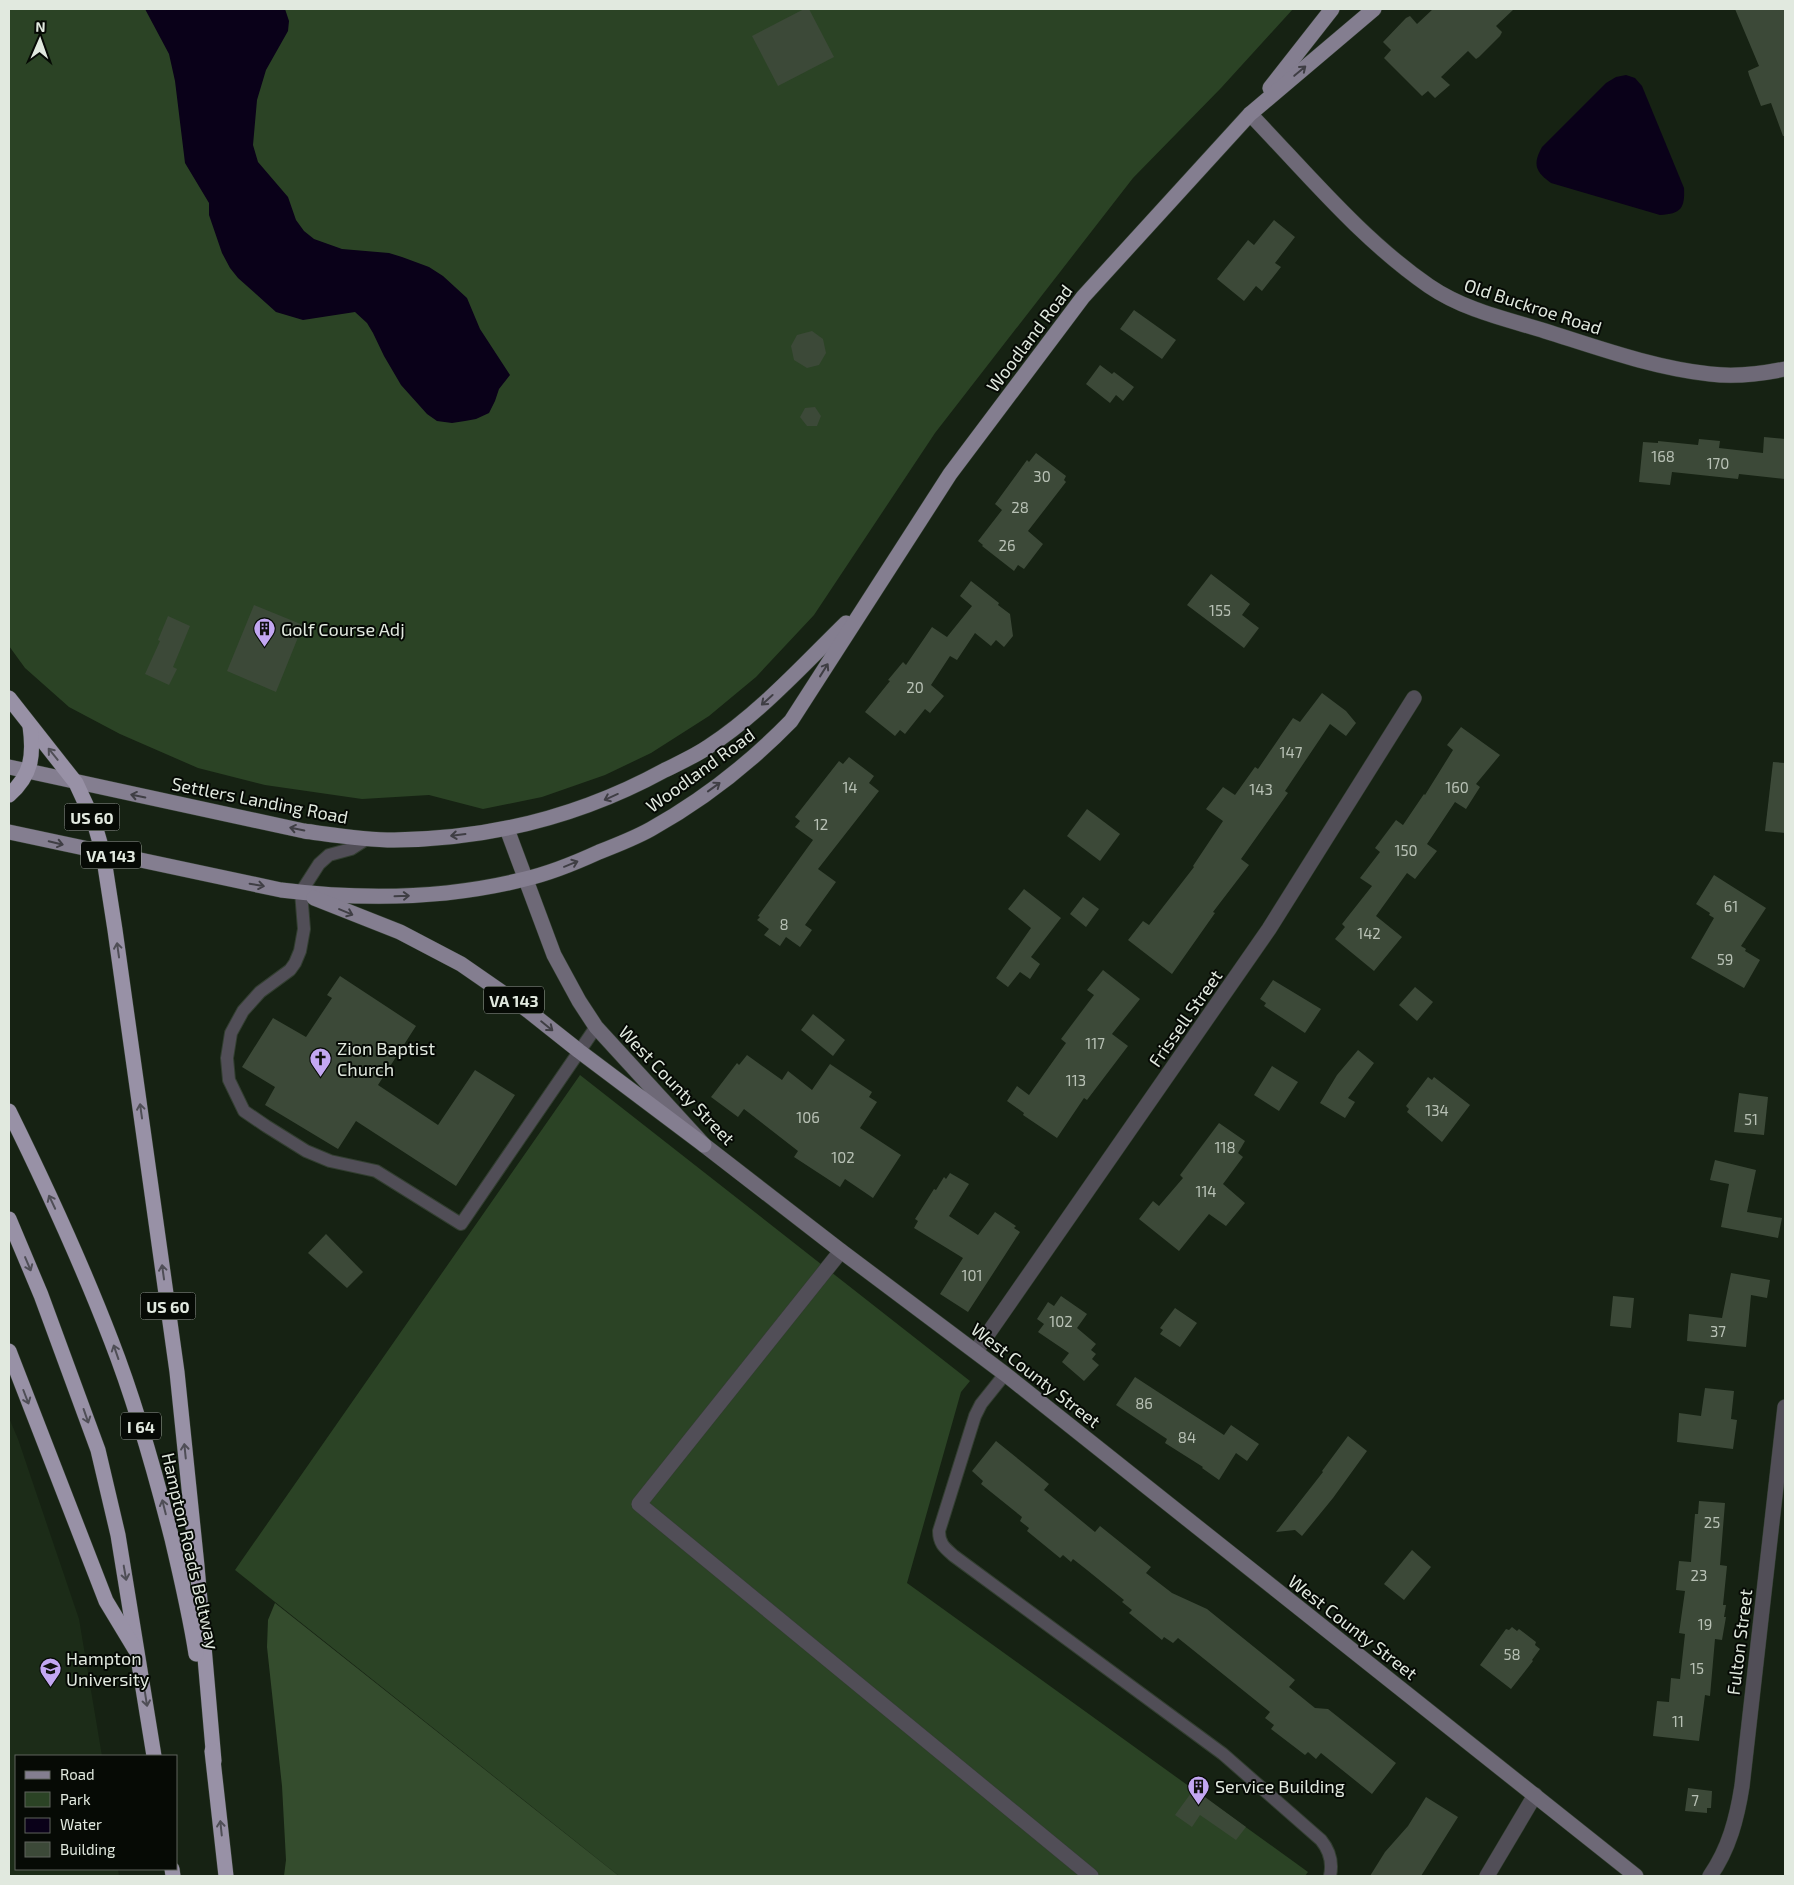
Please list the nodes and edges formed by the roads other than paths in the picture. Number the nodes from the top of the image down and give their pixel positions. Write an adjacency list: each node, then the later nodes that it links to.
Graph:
1 (1332, 9): 3 (main road, Woodland Road)
2 (1374, 9): 3 (main road, Woodland Road, one-way to 2)
3 (1250, 114): 4 (main road, Old Buckroe Road); 5 (main road, Woodland Road)
4 (1785, 368)
5 (865, 605): 13 (main road, Woodland Road, one-way to 13); 17 (main road, Woodland Road, one-way to 5)
6 (9, 698): 8 (highway)
7 (1414, 698): 25 (street, Frissell Street)
8 (29, 724): 10 (highway); 11 (highway, one-way to 8)
9 (9, 767): 10 (main road, Settlers Landing Road / US 60)
10 (27, 772): 11 (main road, Settlers Landing Road / US 60); 12 (highway)
11 (76, 783): 15 (main road, Settlers Landing Road, one-way to 11); 16 (highway, US 60)
12 (9, 796)
13 (506, 829): 15 (main road, Settlers Landing Road, one-way to 15); 17 (main road, West County Street / VA 143)
14 (9, 832): 16 (main road, VA 143, one-way to 16)
15 (368, 838): 18 (lane)
16 (103, 853): 18 (main road, VA 143, one-way to 18); 31 (highway, US 60, one-way to 16)
17 (525, 879): 18 (main road, one-way to 17); 19 (main road, West County Street / VA 143)
18 (301, 892): 20 (main road, VA 143, one-way to 20); 20 (lane)
19 (596, 1027): 20 (lane); 22 (main road, West County Street / VA 143)
20 (579, 1051): 22 (main road, VA 143)
21 (9, 1111): 31 (highway, Hampton Roads Beltway / I 64, one-way to 21)
22 (704, 1145): 24 (main road, West County Street / VA 143)
23 (9, 1219): 29 (highway, I 64, one-way to 29)
24 (841, 1251): 25 (main road, West County Street / VA 143); 34 (street)
25 (976, 1351): 27 (main road, West County Street / VA 143)
26 (9, 1352): 29 (highway, one-way to 29)
27 (1005, 1374): 32 (main road, West County Street / VA 143); 35 (lane)
28 (1785, 1407): 38 (street, Fulton Street)
29 (139, 1657): 30 (highway, I 64, one-way to 30)
30 (154, 1755)
31 (214, 1761): 33 (highway, Hampton Roads Beltway / I 64, one-way to 31)
32 (1535, 1795): 36 (street); 37 (main road, West County Street / VA 143)
33 (226, 1876)
34 (1091, 1876)
35 (1330, 1876)
36 (1487, 1876)
37 (1636, 1876)
38 (1710, 1876)

